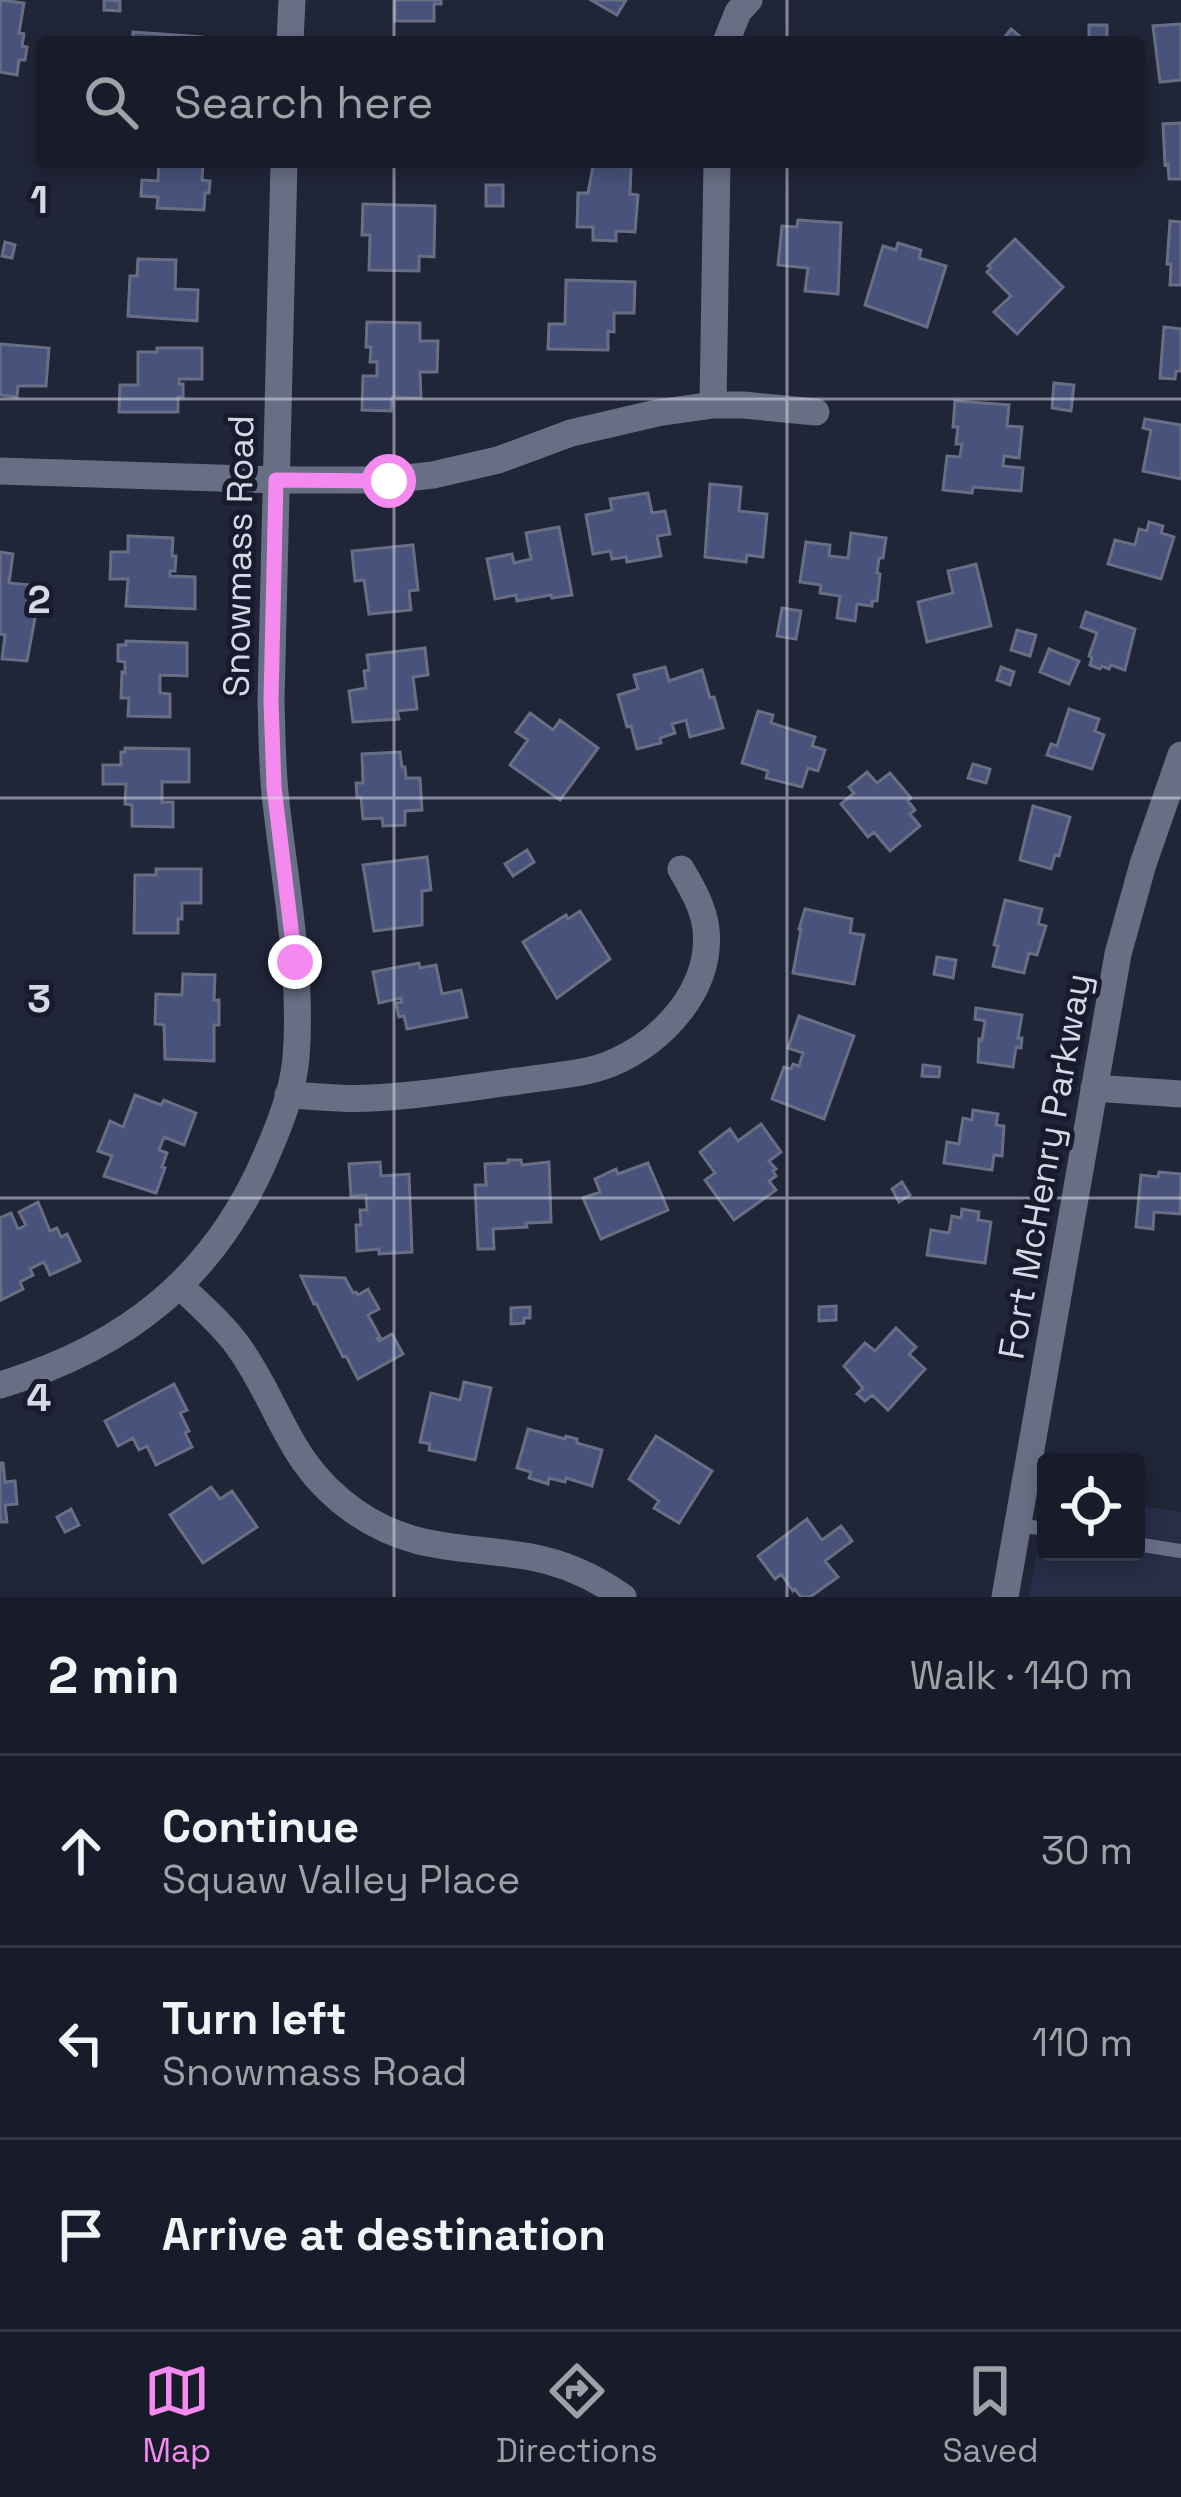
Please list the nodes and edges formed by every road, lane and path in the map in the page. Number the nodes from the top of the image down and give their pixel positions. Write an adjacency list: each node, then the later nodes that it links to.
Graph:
1 (292, 0): 3 (street)
2 (749, 0): 4 (street)
3 (290, 36)
4 (729, 36)
5 (284, 168): 10 (street, Snowmass Road)
6 (717, 168): 7 (street)
7 (713, 405): 8 (street); 10 (street)
8 (816, 412)
9 (0, 471): 10 (street)
10 (276, 480): 15 (street, Snowmass Road)
11 (1181, 755): 13 (street, Fort McHenry Parkway)
12 (681, 869): 15 (street)
13 (1094, 1088): 14 (street); 18 (street, Fort McHenry Parkway)
14 (1181, 1094)
15 (288, 1095): 16 (street, Snowmass Road)
16 (180, 1286): 17 (street, Snowmass Road); 22 (street)
17 (0, 1385)
18 (1017, 1525): 19 (lane); 23 (street, Fort McHenry Parkway)
19 (1037, 1528)
20 (1145, 1545): 21 (lane)
21 (1181, 1551)
22 (623, 1597)
23 (1005, 1597)

